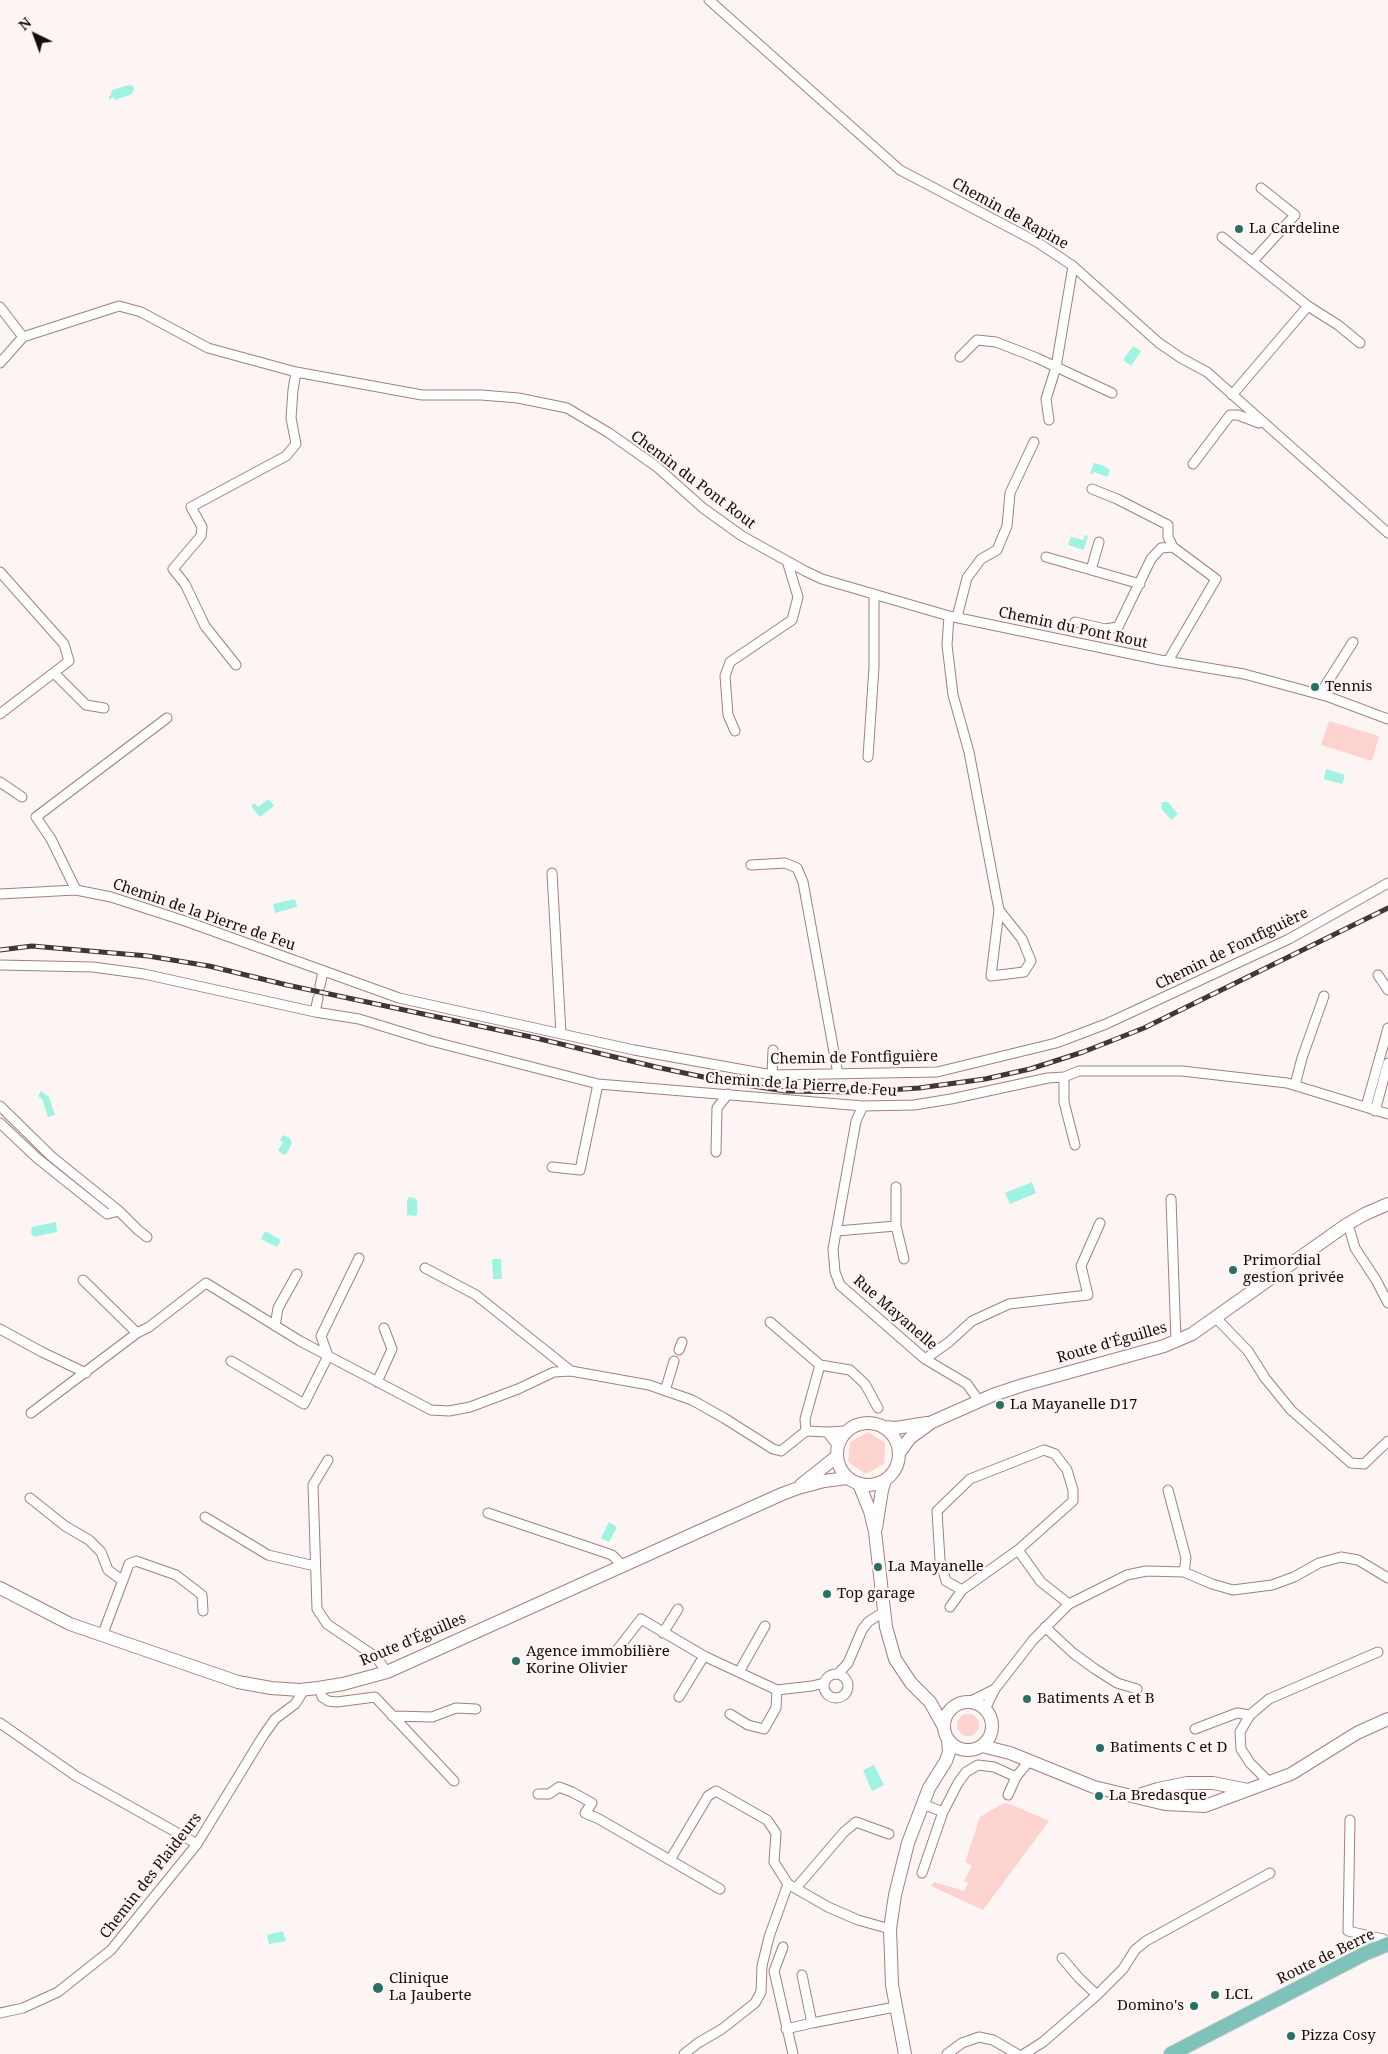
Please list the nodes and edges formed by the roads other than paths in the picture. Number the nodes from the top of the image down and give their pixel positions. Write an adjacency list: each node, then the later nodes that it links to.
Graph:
1 (709, 0): 5 (street, Chemin de Rapine)
2 (1261, 188): 4 (street)
3 (1222, 237): 4 (street)
4 (1254, 261): 6 (street)
5 (1073, 266): 12 (street); 15 (street, Chemin de Rapine)
6 (1308, 306): 9 (street); 15 (street)
7 (0, 307): 8 (street)
8 (22, 337): 11 (street); 13 (street, Chemin du Pont Rout)
9 (1360, 343)
10 (960, 356): 12 (street)
11 (0, 363)
12 (1056, 367): 14 (street); 16 (street)
13 (296, 372): 25 (street, Chemin du Pont Rout); 34 (street)
14 (1112, 393)
15 (1232, 395): 17 (street, Chemin de Rapine)
16 (1049, 420)
17 (1266, 426): 19 (street); 21 (street, Chemin de Rapine)
18 (1034, 442): 30 (street)
19 (1193, 464)
20 (1092, 489): 23 (street)
21 (1388, 533)
22 (1099, 542): 26 (street)
23 (1174, 547): 28 (street); 33 (street)
24 (1046, 557): 26 (street)
25 (787, 561): 29 (street, Chemin du Pont Rout); 41 (street)
26 (1090, 570): 28 (street)
27 (0, 572): 35 (street)
28 (1140, 584): 31 (street)
29 (874, 594): 30 (street, Chemin du Pont Rout); 42 (street)
30 (953, 617): 33 (street, Chemin du Pont Rout); 50 (street)
31 (1075, 622)
32 (1353, 642): 36 (street)
33 (1168, 661): 36 (street, Chemin du Pont Rout)
34 (236, 665)
35 (54, 673): 37 (street); 38 (street)
36 (1320, 694): 40 (street, Chemin du Pont Rout)
37 (104, 708)
38 (0, 714)
39 (167, 718): 48 (street)
40 (1388, 720)
41 (735, 731)
42 (868, 756)
43 (0, 782): 44 (street)
44 (22, 797)
45 (750, 865): 63 (street)
46 (552, 873): 60 (street)
47 (1388, 883): 63 (street, Chemin de Fontfiguière)
48 (76, 890): 49 (street, Chemin de la Pierre de Feu); 52 (street, Chemin de la Pierre de Feu)
49 (0, 894)
50 (999, 910): 50 (street)
51 (0, 965): 58 (street, Chemin de la Pierre de Feu)
52 (323, 972): 54 (street); 60 (street, Chemin de Fontfiguière)
53 (1378, 974): 55 (street)
54 (320, 986)
55 (1388, 990)
56 (1324, 996): 67 (street)
57 (318, 998): 58 (street)
58 (315, 1012): 66 (street, Chemin de la Pierre de Feu)
59 (1388, 1028): 71 (street)
60 (561, 1034): 64 (street, Chemin de Fontfiguière)
61 (773, 1050): 64 (street)
62 (1388, 1063): 71 (street)
63 (838, 1074): 64 (street, Chemin de Fontfiguière)
64 (772, 1075)
65 (1064, 1077): 67 (street, Chemin de la Pierre de Feu); 70 (street, Chemin de la Pierre de Feu); 74 (street)
66 (598, 1084): 68 (street, Chemin de la Pierre de Feu); 76 (street)
67 (1295, 1085): 71 (street, Chemin de la Pierre de Feu)
68 (728, 1094): 70 (street, Chemin de la Pierre de Feu); 75 (street)
69 (0, 1106): 80 (street)
70 (863, 1106): 84 (street, Rue Mayanelle)
71 (1371, 1109): 72 (street, Chemin de la Pierre de Feu)
72 (1388, 1114)
73 (0, 1123): 80 (street)
74 (1075, 1145)
75 (716, 1152)
76 (552, 1167)
77 (896, 1187): 83 (street)
78 (1171, 1199): 98 (street)
79 (1388, 1204): 82 (street, Route d'Éguilles)
80 (119, 1211): 85 (street)
81 (1100, 1223): 100 (street)
82 (1346, 1225): 91 (street); 92 (street, Route d'Éguilles)
83 (896, 1226): 84 (street); 87 (street)
84 (837, 1231): 100 (street, Rue Mayanelle)
85 (147, 1236)
86 (359, 1258): 99 (street)
87 (904, 1259)
88 (425, 1268): 104 (street)
89 (297, 1274): 94 (street)
90 (83, 1280): 97 (street)
91 (1388, 1303)
92 (1216, 1318): 98 (street, Route d'Éguilles); 116 (street)
93 (770, 1322): 103 (street)
94 (275, 1326): 97 (street); 99 (street)
95 (384, 1328): 106 (street)
96 (0, 1329): 105 (street)
97 (137, 1334): 105 (street)
98 (1176, 1342): 108 (street, Route d'Éguilles)
99 (328, 1356): 102 (street); 106 (street)
100 (926, 1359): 108 (street, Rue Mayanelle)
101 (674, 1360): 107 (street)
102 (231, 1361)
103 (820, 1365): 109 (street); 113 (street)
104 (571, 1371): 106 (street); 107 (street)
105 (86, 1372): 110 (street)
106 (377, 1382)
107 (665, 1391): 113 (street)
108 (979, 1401): 111 (street, Route d'Éguilles)
109 (878, 1408)
110 (31, 1413)
111 (932, 1422): 112 (street, Route d'Éguilles); 118 (street, Route d'Éguilles)
112 (884, 1427): 114 (street); 118 (street)
113 (806, 1431): 115 (street)
114 (845, 1431): 115 (street); 117 (street)
115 (827, 1432): 117 (street)
116 (1388, 1441)
117 (836, 1451): 121 (street); 122 (street, Route d'Éguilles)
118 (899, 1453): 120 (street)
119 (328, 1460): 129 (street)
120 (885, 1480): 121 (street); 127 (street)
121 (853, 1481): 122 (street, Route d'Éguilles); 127 (street)
122 (798, 1488): 130 (street, Route d'Éguilles)
123 (1168, 1490): 131 (street)
124 (30, 1498): 133 (street)
125 (488, 1513): 130 (street)
126 (206, 1517): 129 (street)
127 (875, 1532): 139 (street)
128 (1018, 1550): 135 (street); 135 (street); 136 (street)
129 (316, 1566): 149 (street)
130 (623, 1566): 149 (street, Route d'Éguilles)
131 (1184, 1572): 132 (street); 136 (street)
132 (1388, 1578)
133 (123, 1581): 140 (street); 144 (street)
134 (0, 1588): 144 (street, Route d'Éguilles)
135 (962, 1590): 137 (street)
136 (1068, 1604): 142 (street)
137 (950, 1607)
138 (678, 1608): 143 (street)
139 (885, 1611): 148 (street); 162 (street)
140 (203, 1612)
141 (765, 1626): 150 (street)
142 (1045, 1627): 156 (street); 157 (street)
143 (663, 1632): 145 (street); 147 (street)
144 (102, 1636): 158 (street, Route d'Éguilles)
145 (617, 1650)
146 (1378, 1652): 168 (street)
147 (704, 1656): 150 (street); 161 (street)
148 (848, 1663): 151 (street); 152 (street)
149 (386, 1672): 155 (street, Route d'Éguilles)
150 (739, 1672): 159 (street)
151 (838, 1674): 152 (street); 153 (street)
152 (847, 1682): 160 (street)
153 (824, 1683): 154 (street); 160 (street)
154 (812, 1686): 159 (street); 160 (street)
155 (320, 1688): 158 (street, Route d'Éguilles); 169 (street)
156 (995, 1689): 163 (street); 166 (street)
157 (1137, 1689)
158 (300, 1690): 192 (street, Chemin des Plaideurs)
159 (777, 1690): 167 (street)
160 (827, 1694)
161 (679, 1697)
162 (930, 1702): 165 (street); 172 (street)
163 (969, 1702): 165 (street); 166 (street)
164 (476, 1709): 169 (street)
165 (952, 1709): 172 (street)
166 (985, 1709): 173 (street)
167 (730, 1714)
168 (1250, 1715): 174 (street); 183 (street)
169 (392, 1716): 182 (street)
170 (1388, 1719): 183 (street)
171 (0, 1723): 192 (street)
172 (944, 1727): 175 (street)
173 (992, 1728): 176 (street); 178 (street)
174 (1195, 1729)
175 (948, 1740): 177 (street); 179 (street)
176 (982, 1746): 177 (street); 178 (street)
177 (968, 1750): 179 (street)
178 (1010, 1753): 180 (street)
179 (946, 1760): 188 (street)
180 (1029, 1761): 181 (street); 187 (street)
181 (1016, 1777): 186 (street); 189 (street)
182 (454, 1781)
183 (1270, 1783): 184 (street)
184 (1251, 1790): 187 (street); 187 (street)
185 (538, 1794): 193 (street)
186 (1008, 1795)
187 (1135, 1797)
188 (923, 1804): 189 (street); 198 (street)
189 (943, 1812): 194 (street)
190 (1350, 1820): 200 (street)
191 (889, 1834): 196 (street)
192 (197, 1844): 205 (street, Chemin des Plaideurs)
193 (670, 1860): 196 (street); 197 (street)
194 (922, 1873)
195 (1270, 1873): 203 (street)
196 (792, 1886): 198 (street); 208 (street)
197 (720, 1889)
198 (890, 1929): 204 (street)
199 (783, 1947): 207 (street)
200 (1387, 1948): 214 (main road, Route de Berre); 215 (main road, Route de Berre)
201 (1062, 1958): 203 (street)
202 (802, 1975): 206 (street)
203 (1097, 1995): 213 (street)
204 (895, 2007): 206 (street); 210 (street)
205 (0, 2013)
206 (812, 2023): 207 (street)
207 (786, 2030): 209 (street)
208 (684, 2054)
209 (793, 2054)
210 (905, 2054)
211 (947, 2054): 212 (street)
212 (1017, 2054)
213 (1024, 2054)
214 (1171, 2054)
215 (1190, 2054)

